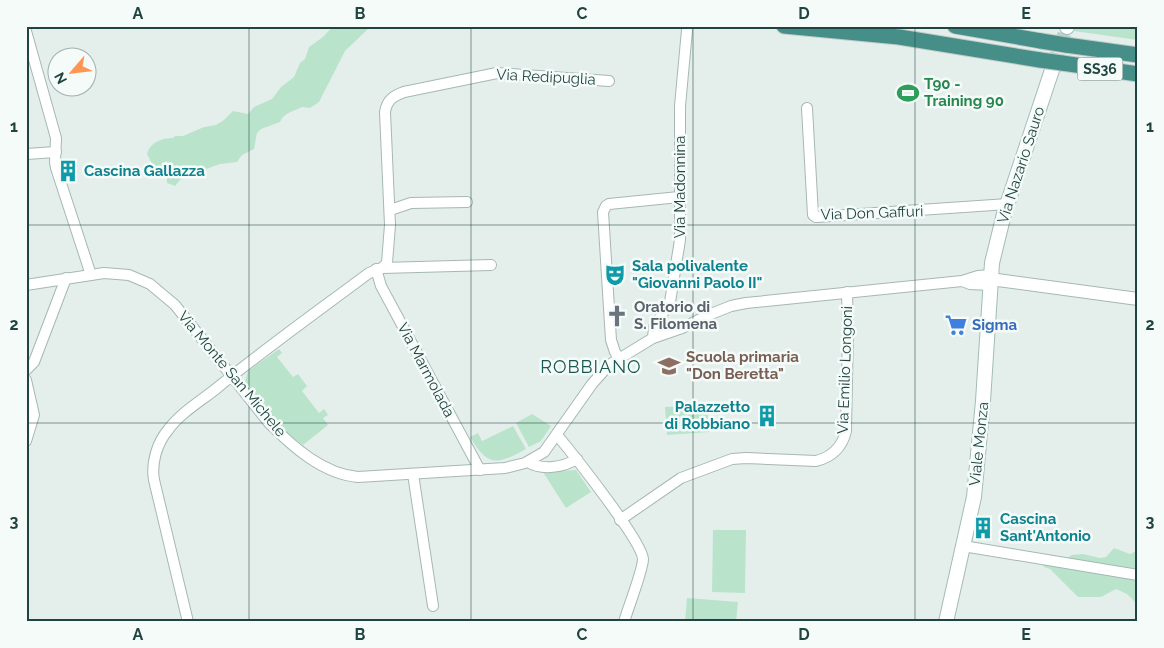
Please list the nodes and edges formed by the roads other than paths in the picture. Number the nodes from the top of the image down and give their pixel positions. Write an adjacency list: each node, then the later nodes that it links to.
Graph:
1 (784, 26): 6 (highway, SS36)
2 (955, 26): 5 (highway, SS36, bridge)
3 (687, 30): 12 (street, Via Madonnina)
4 (26, 31): 10 (street)
5 (1137, 55)
6 (1052, 63): 7 (highway, SS36); 14 (main road, Via Nazario Sauro)
7 (1138, 74)
8 (608, 81): 15 (street, Via Redipuglia)
9 (807, 108): 14 (street, Via Don Gaffuri)
10 (56, 152): 11 (street); 18 (street)
11 (26, 154)
12 (679, 197): 24 (street, Via Madonnina); 25 (street)
13 (467, 202): 15 (street)
14 (1008, 204): 19 (main road, Via Nazario Sauro)
15 (390, 210): 17 (street, Via Redipuglia)
16 (491, 265): 17 (street)
17 (379, 268): 27 (street); 33 (street, Via Marmolada)
18 (92, 275): 20 (street, Via Monte San Michele); 27 (street, Via Monte San Michele)
19 (991, 276): 22 (street, Via Monte San Michele); 23 (street); 36 (main road, Viale Monza)
20 (66, 278): 21 (street, Via Monte San Michele); 26 (street)
21 (26, 285)
22 (847, 292): 24 (street, Via Monte San Michele); 35 (street, Via Emilio Longoni)
23 (1138, 299)
24 (653, 338): 25 (street, Via Monte San Michele)
25 (619, 358): 29 (street, Via Monte San Michele)
26 (26, 370)
27 (232, 376): 34 (street, Via Monte San Michele); 39 (street)
28 (26, 380): 30 (street)
29 (557, 435): 31 (street); 32 (street, Via Monte San Michele)
30 (26, 441)
31 (577, 459): 32 (street, Via Monte San Michele); 35 (street)
32 (528, 462): 33 (street, Via Monte San Michele)
33 (480, 470): 34 (street, Via Monte San Michele)
34 (413, 474): 38 (street)
35 (620, 520): 40 (street)
36 (963, 546): 37 (street); 41 (main road, Viale Monza)
37 (1138, 575)
38 (433, 606)
39 (188, 622)
40 (624, 622)
41 (946, 622)

